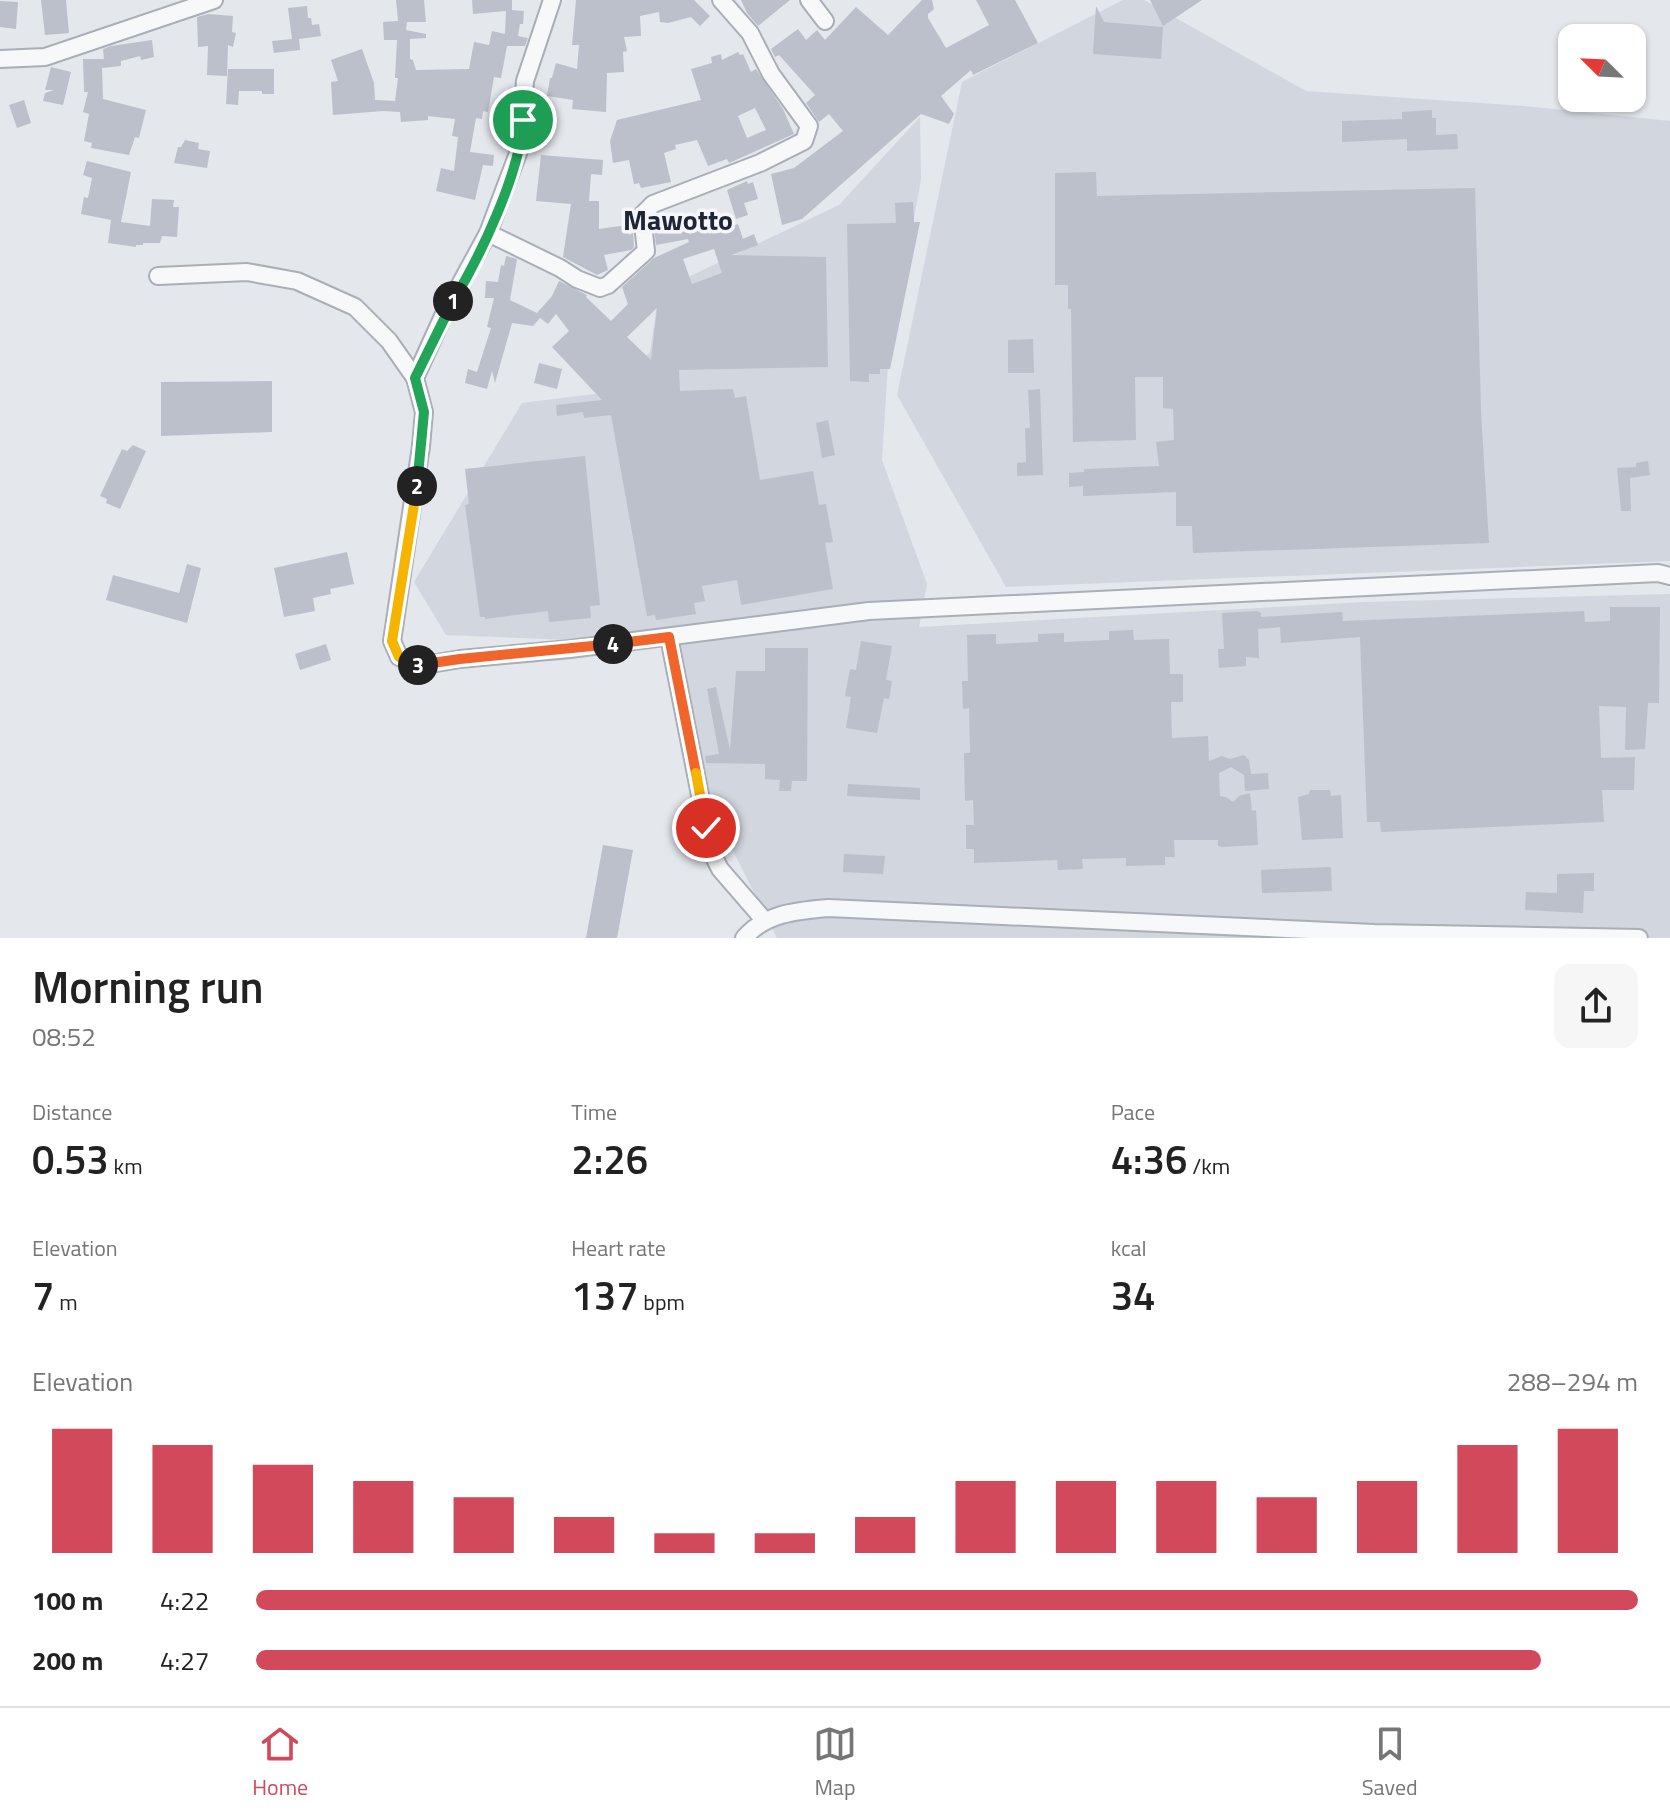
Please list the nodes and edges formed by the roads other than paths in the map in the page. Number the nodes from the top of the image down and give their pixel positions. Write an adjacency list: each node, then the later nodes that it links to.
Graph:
1 (214, 0): 5 (street)
2 (552, 0): 8 (street)
3 (721, 0): 8 (street)
4 (809, 0): 6 (street)
5 (179, 6): 7 (street)
6 (825, 21)
7 (0, 59)
8 (488, 233): 10 (street)
9 (158, 276): 10 (street)
10 (415, 378): 12 (street)
11 (1670, 576): 12 (street)
12 (669, 637): 13 (street)
13 (765, 921): 14 (street); 15 (street)
14 (744, 938)
15 (1639, 938)

